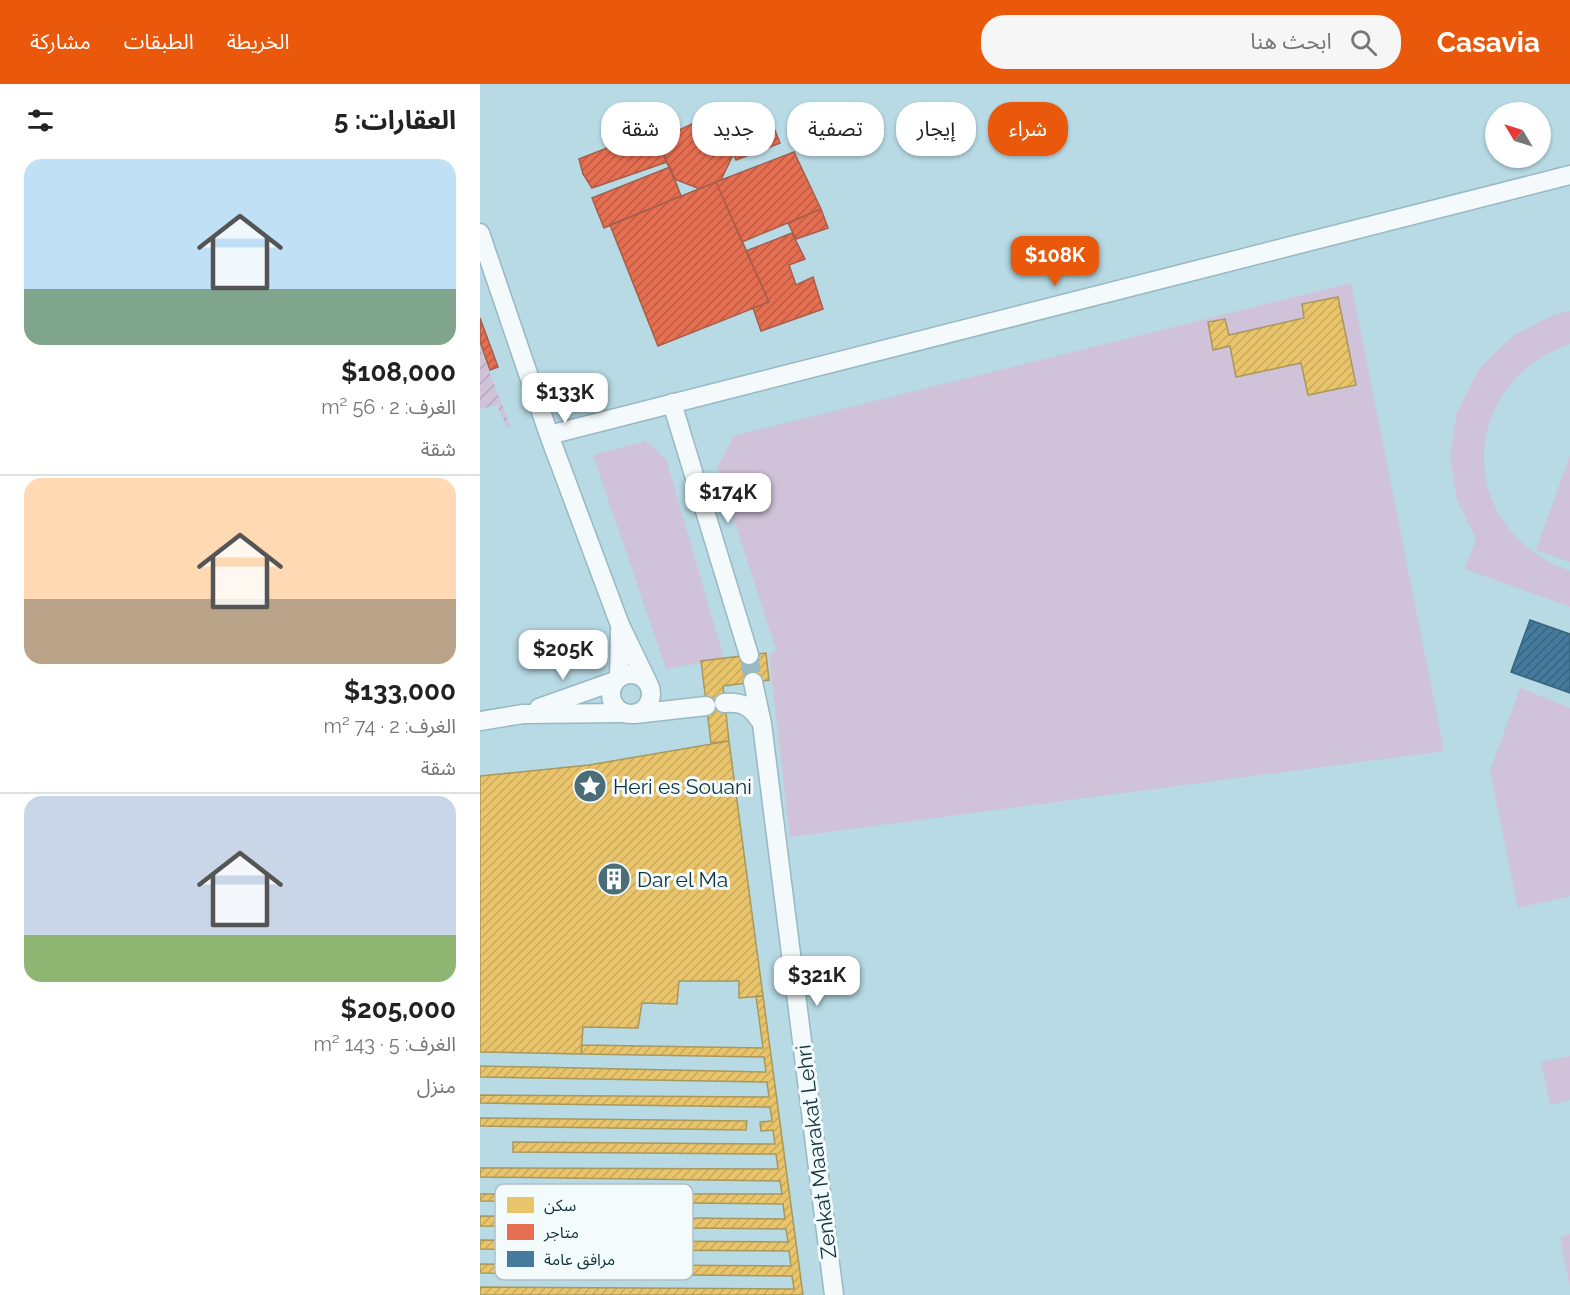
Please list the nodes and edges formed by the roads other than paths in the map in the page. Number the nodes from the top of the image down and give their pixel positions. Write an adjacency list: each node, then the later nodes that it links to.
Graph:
1 (1570, 175): 3 (street)
2 (480, 233): 4 (street)
3 (672, 403): 4 (street); 6 (street)
4 (549, 435): 5 (street)
5 (620, 625): 7 (street); 9 (street)
6 (749, 655)
7 (617, 679): 9 (street); 10 (street); 11 (street)
8 (753, 682): 13 (street, Zenkat Maarakat Lehri)
9 (648, 683): 10 (street)
10 (628, 713): 11 (street); 13 (street)
11 (523, 714): 12 (street)
12 (480, 721)
13 (762, 724): 14 (street, Zenkat Maarakat Lehri)
14 (834, 1295)

